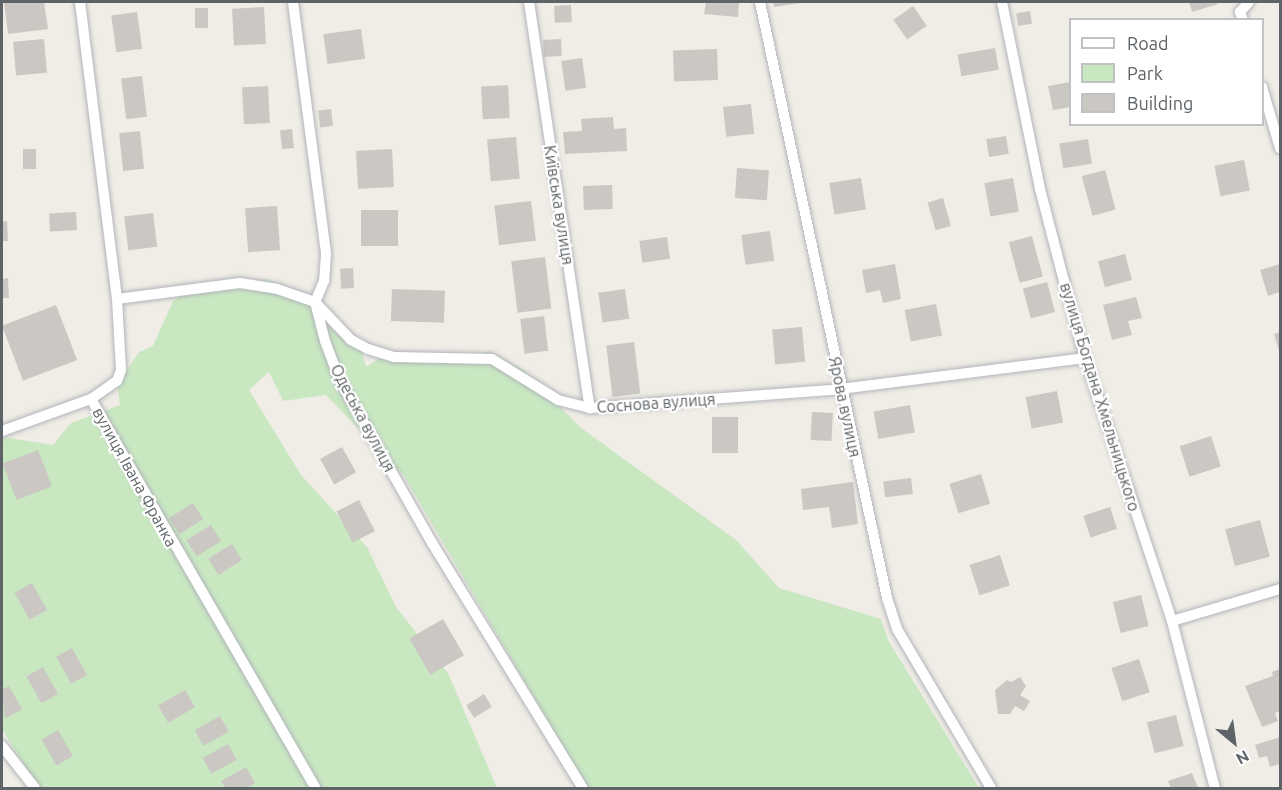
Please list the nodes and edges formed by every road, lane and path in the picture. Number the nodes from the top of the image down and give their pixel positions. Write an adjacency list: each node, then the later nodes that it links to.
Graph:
1 (80, 2): 10 (street, вулиця Івана Франка)
2 (293, 2): 11 (street)
3 (530, 2): 15 (street, Київська вулиця)
4 (760, 2): 13 (street, Ярова вулиця)
5 (1002, 2): 12 (street, вулиця Богдана Хмельницького)
6 (1249, 2): 7 (street)
7 (1240, 11)
8 (1264, 90): 9 (street)
9 (1281, 148)
10 (117, 299): 11 (street, Соснова вулиця); 14 (street, вулиця Івана Франка)
11 (315, 303): 15 (street, Соснова вулиця); 22 (street, Одеська вулиця)
12 (1084, 358): 13 (street, Соснова вулиця); 18 (street, вулиця Богдана Хмельницького)
13 (840, 388): 15 (street, Соснова вулиця); 23 (street, Ярова вулиця)
14 (91, 399): 16 (street); 21 (street, вулиця Івана Франка)
15 (590, 408)
16 (2, 431)
17 (1281, 589): 18 (street)
18 (1172, 621): 24 (street, вулиця Богдана Хмельницького)
19 (2, 746): 20 (street)
20 (35, 789)
21 (316, 789)
22 (583, 789)
23 (991, 789)
24 (1215, 789)

